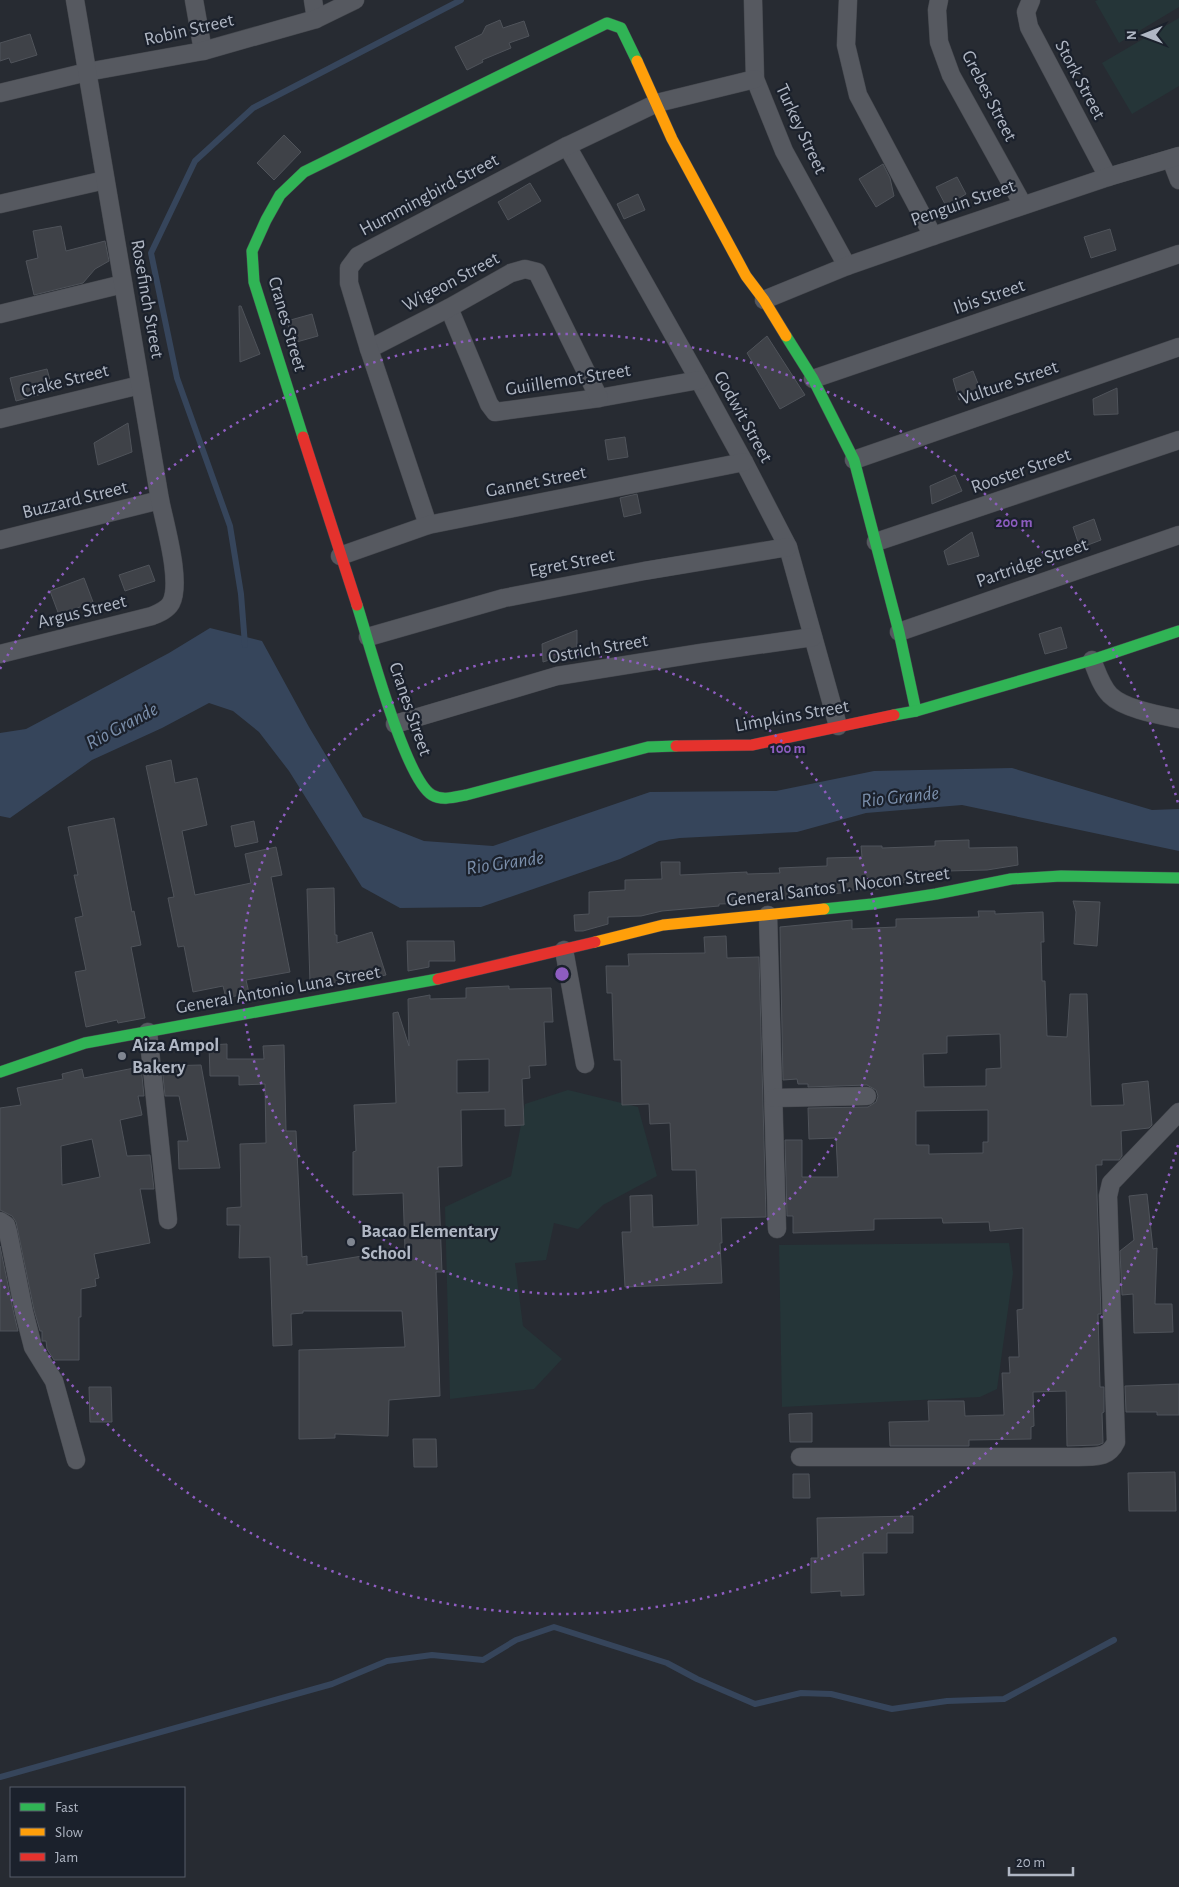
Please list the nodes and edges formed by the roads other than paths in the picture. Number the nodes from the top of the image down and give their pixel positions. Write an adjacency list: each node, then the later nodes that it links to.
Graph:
1 (75, 0): 11 (street, Rosefinch Street)
2 (194, 0): 10 (street)
3 (313, 0): 9 (street)
4 (355, 0): 9 (street, Robin Street)
5 (753, 0): 12 (street, Turkey Street)
6 (848, 0): 22 (street)
7 (939, 0): 21 (street, Grebes Street)
8 (1031, 0): 17 (street, Stork Street)
9 (316, 19): 10 (street, Robin Street)
10 (203, 51): 11 (street, Robin Street)
11 (87, 72): 13 (street, Robin Street); 18 (street, Rosefinch Street)
12 (755, 79): 14 (street, Hummingbird Street); 24 (street, Turkey Street)
13 (0, 93)
14 (657, 103): 15 (street, Hummingbird Street); 26 (street); 45 (street, Cranes Street)
15 (567, 146): 30 (street, Hummingbird Street); 32 (street, Godwit Street)
16 (1175, 157): 17 (street, Penguin Street); 19 (street)
17 (1108, 177): 21 (street, Penguin Street)
18 (106, 180): 20 (street); 25 (street, Rosefinch Street)
19 (1179, 180)
20 (0, 204)
21 (1024, 206): 22 (street, Penguin Street)
22 (933, 236): 24 (street, Penguin Street)
23 (1179, 254): 31 (street, Ibis Street)
24 (847, 266): 26 (street, Penguin Street)
25 (123, 284): 28 (street); 33 (street, Rosefinch Street)
26 (764, 300): 31 (street)
27 (449, 308): 30 (street, Wigeon Street); 34 (street, Guiillemot Street); 34 (street, Wigeon Street)
28 (0, 314)
29 (1179, 347): 37 (street, Vulture Street)
30 (369, 349): 40 (street, Hummingbird Street)
31 (813, 379): 37 (street)
32 (699, 380): 34 (street, Guiillemot Street); 38 (street, Godwit Street)
33 (140, 385): 35 (street, Crake Street); 39 (street, Rosefinch Street)
34 (599, 398)
35 (0, 419)
36 (1179, 440): 43 (street, Rooster Street)
37 (854, 460): 43 (street)
38 (744, 462): 40 (street, Gannet Street); 44 (street, Godwit Street)
39 (160, 500): 42 (street, Buzzard Street); 46 (street, Rosefinch Street)
40 (428, 525): 45 (street, Gannet Street)
41 (1179, 535): 48 (street, Partridge Street)
42 (0, 540)
43 (876, 542): 48 (street)
44 (788, 548): 49 (street, Egret Street); 50 (street, Godwit Street)
45 (340, 556): 49 (street, Cranes Street)
46 (170, 604): 51 (street, Argus Street)
47 (1179, 630): 52 (street, Limpkins Street)
48 (899, 632): 53 (street)
49 (368, 637): 55 (street, Cranes Street)
50 (814, 637): 55 (street, Ostrich Street); 56 (street, Godwit Street)
51 (0, 654)
52 (1092, 660): 53 (street, Limpkins Street); 54 (street)
53 (916, 711): 56 (street, Limpkins Street)
54 (1179, 719)
55 (395, 724): 57 (street, Cranes Street)
56 (838, 726): 57 (street, Limpkins Street)
57 (435, 796)
58 (1179, 878): 59 (street, General Santos T. Nocon Street)
59 (768, 915): 60 (street, General Santos T. Nocon Street); 65 (street)
60 (564, 950): 61 (street, General Antonio Luna Street); 62 (street)
61 (148, 1032): 63 (street, General Antonio Luna Street); 67 (street)
62 (585, 1064)
63 (0, 1072)
64 (868, 1096): 65 (street)
65 (774, 1098): 69 (street)
66 (1179, 1112): 70 (street)
67 (168, 1220)
68 (0, 1221): 71 (street)
69 (777, 1229)
70 (800, 1457)
71 (76, 1460)

